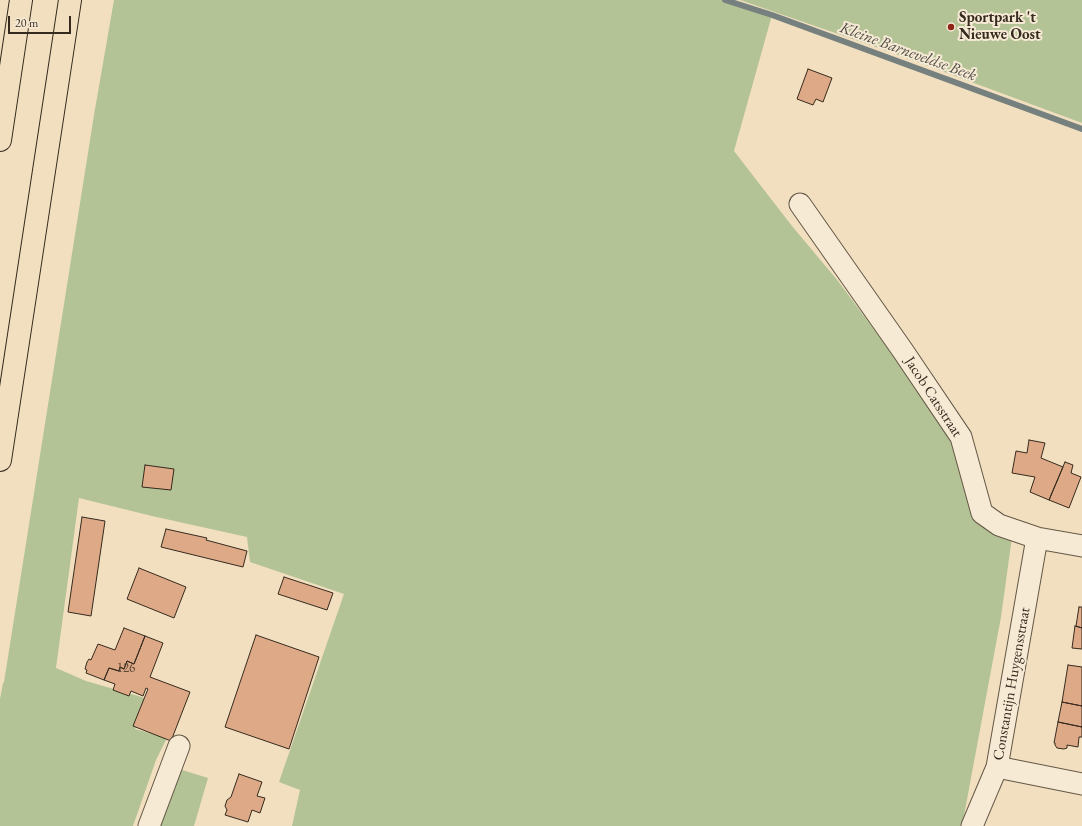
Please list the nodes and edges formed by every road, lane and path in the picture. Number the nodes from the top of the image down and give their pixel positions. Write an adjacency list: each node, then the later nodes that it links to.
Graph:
1 (21, 0): 3 (highway)
2 (70, 0): 5 (highway)
3 (0, 140)
4 (800, 204): 6 (street, Jacob Catsstraat)
5 (0, 460)
6 (1037, 538): 7 (street, Jacob Catsstraat); 9 (street, Constantijn Huygensstraat)
7 (1082, 546)
8 (179, 746): 11 (street)
9 (997, 767): 10 (street); 12 (street, Constantijn Huygensstraat)
10 (1082, 784)
11 (149, 826)
12 (972, 826)

